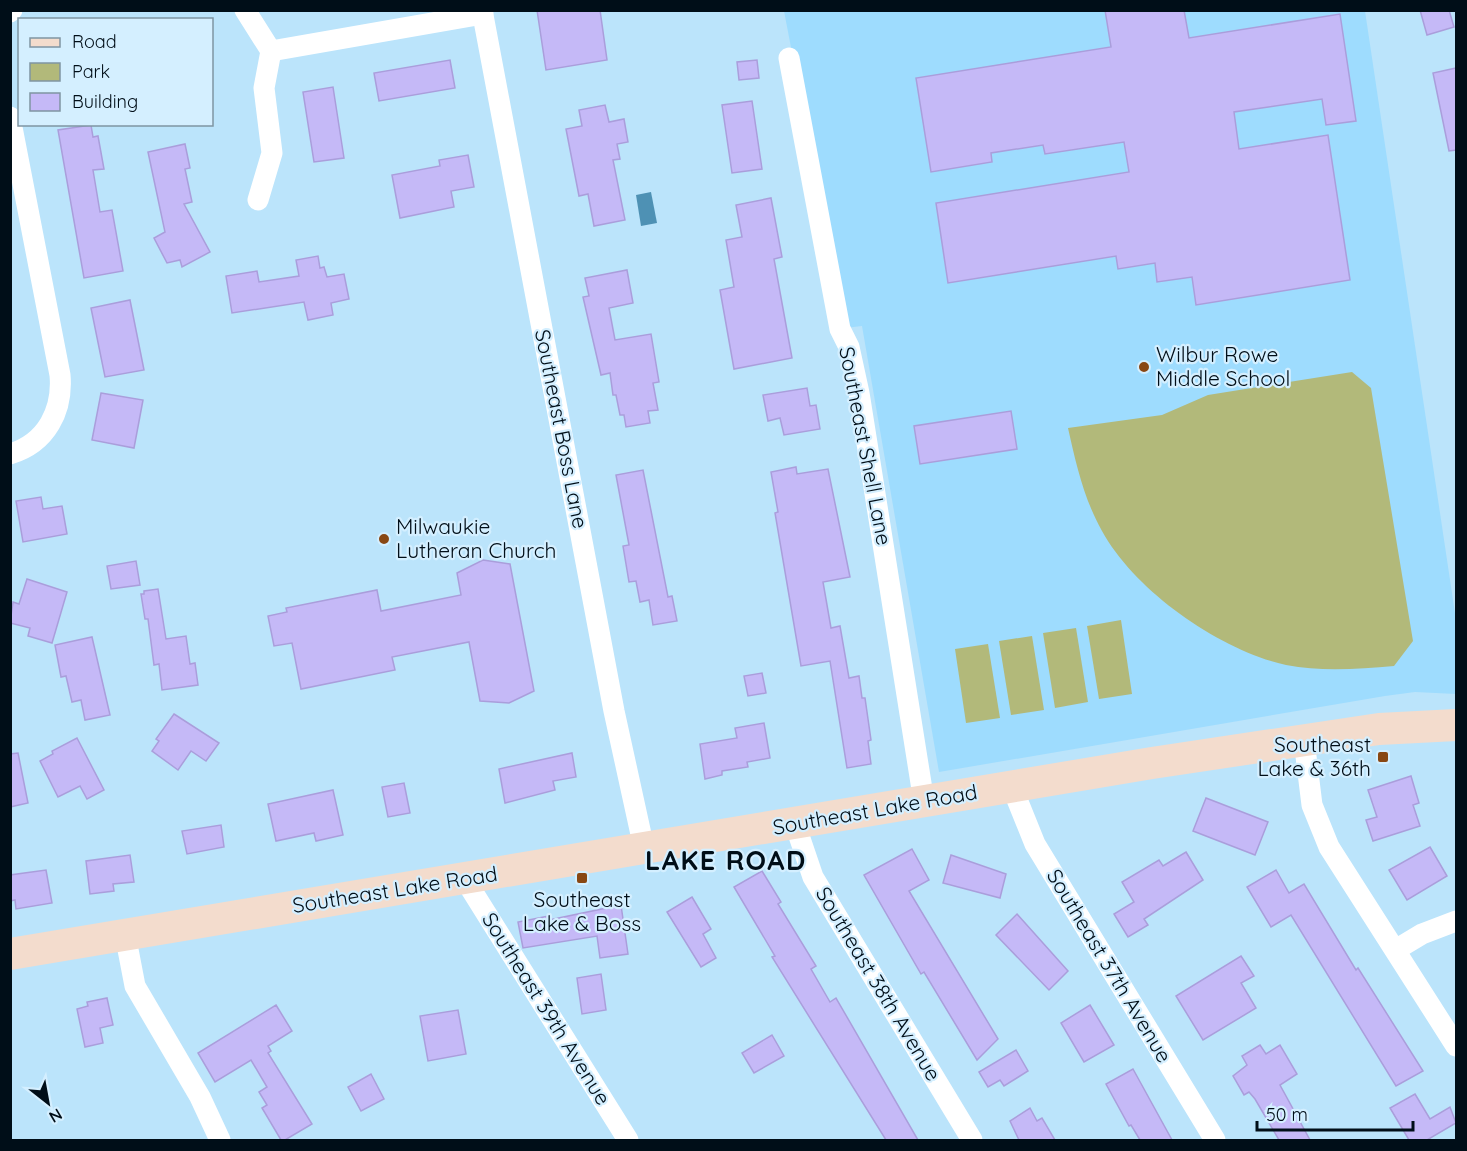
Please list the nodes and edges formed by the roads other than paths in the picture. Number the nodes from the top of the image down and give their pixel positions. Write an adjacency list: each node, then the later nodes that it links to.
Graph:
1 (245, 10): 3 (street)
2 (483, 12): 3 (street); 13 (street, Southeast Boss Lane)
3 (271, 51): 6 (street)
4 (789, 58): 11 (street, Southeast Shell Lane)
5 (10, 117): 7 (street)
6 (258, 200)
7 (10, 454)
8 (1456, 725): 9 (main road, Southeast Lake Road)
9 (1304, 740): 10 (main road, Southeast Lake Road); 17 (street)
10 (1012, 787): 11 (main road, Southeast Lake Road); 23 (street, Southeast 37th Avenue)
11 (924, 802): 12 (main road, Southeast Lake Road)
12 (795, 824): 13 (main road, Southeast Lake Road); 22 (street, Southeast 38th Avenue)
13 (644, 848): 14 (main road, Southeast Lake Road)
14 (464, 878): 16 (main road, Southeast Lake Road); 21 (street, Southeast 39th Avenue)
15 (1456, 921): 17 (street)
16 (125, 934): 18 (main road, Southeast Lake Road); 20 (street)
17 (1396, 949): 19 (street)
18 (10, 954)
19 (1456, 1046)
20 (220, 1140)
21 (627, 1140)
22 (972, 1140)
23 (1215, 1140)

